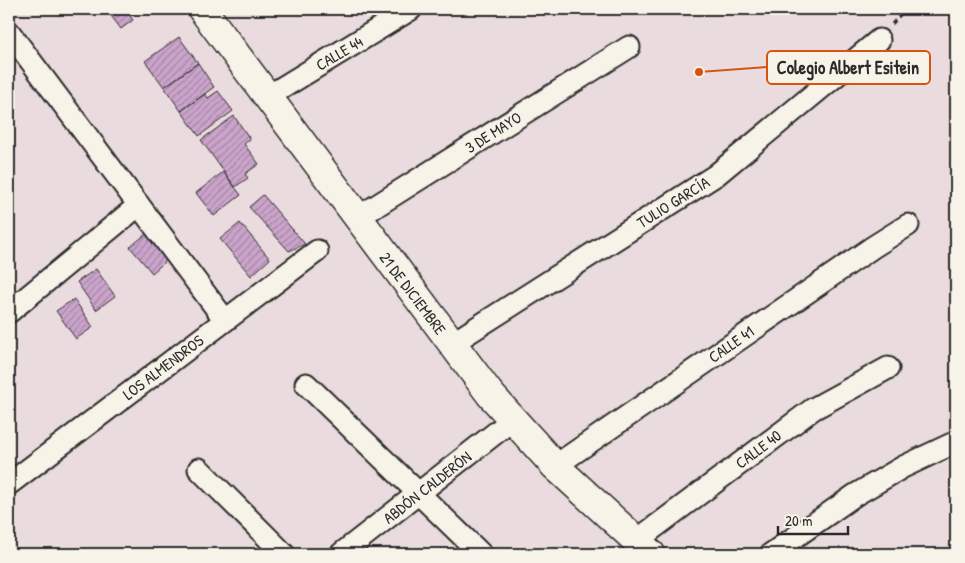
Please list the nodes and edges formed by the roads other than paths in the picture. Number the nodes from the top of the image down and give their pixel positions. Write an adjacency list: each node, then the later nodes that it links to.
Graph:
1 (202, 9): 6 (street, 21 DE DICIEMBRE)
2 (411, 9): 6 (street, CALLE 44)
3 (9, 32): 7 (street)
4 (879, 40): 13 (street, TULIO GARCÍA)
5 (629, 46): 8 (street, 3 DE MAYO)
6 (268, 97): 8 (street, 21 DE DICIEMBRE)
7 (139, 205): 11 (street); 12 (street)
8 (357, 218): 13 (street, 21 DE DICIEMBRE)
9 (908, 225): 18 (street, CALLE 41)
10 (317, 250): 12 (street, LOS ALMENDROS)
11 (9, 312)
12 (225, 320): 20 (street, LOS ALMENDROS)
13 (451, 344): 16 (street, 21 DE DICIEMBRE)
14 (888, 368): 22 (street, CALLE 40)
15 (306, 384): 21 (street)
16 (512, 420): 18 (street, 21 DE DICIEMBRE); 21 (street, ABDÓN CALDERÓN)
17 (956, 442): 26 (street)
18 (555, 466): 22 (street, 21 DE DICIEMBRE)
19 (199, 469): 23 (street)
20 (9, 484)
21 (418, 494): 24 (street, ABDÓN CALDERÓN); 25 (street)
22 (643, 548)
23 (284, 554)
24 (341, 554)
25 (480, 554)
26 (771, 554)

